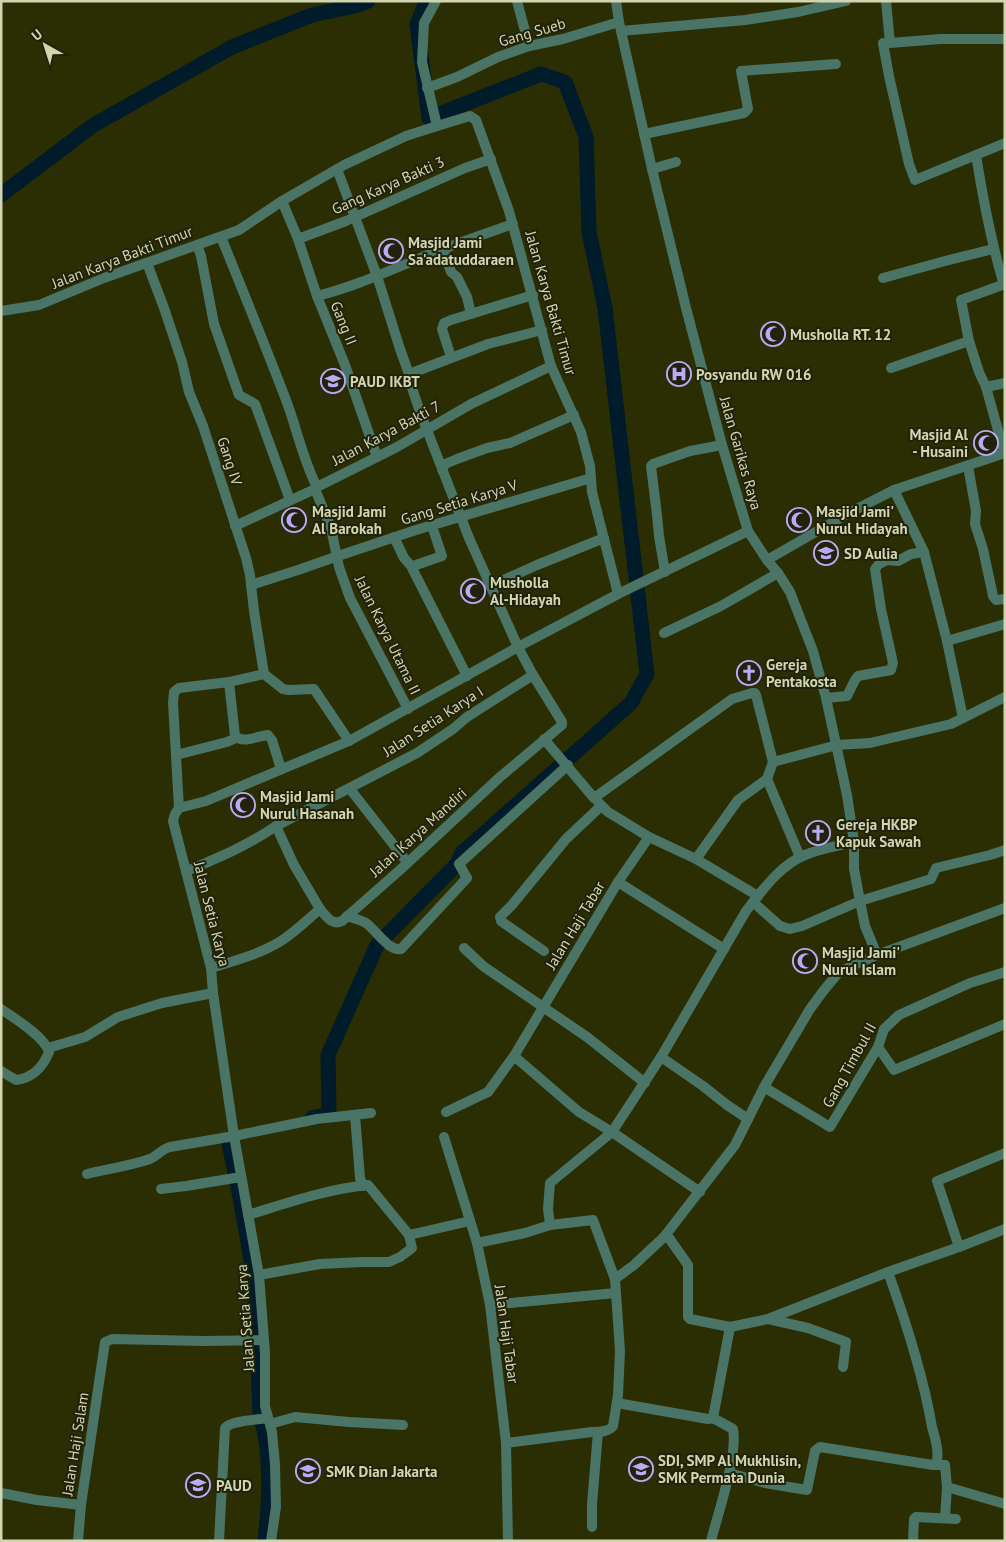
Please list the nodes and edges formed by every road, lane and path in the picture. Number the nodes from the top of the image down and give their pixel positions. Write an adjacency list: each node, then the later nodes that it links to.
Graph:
1 (436, 1): 11 (street)
2 (517, 1): 9 (street)
3 (616, 1): 6 (street, Jalan Garikas Raya)
4 (846, 1): 6 (street, Gang Sueb)
5 (886, 1): 7 (street)
6 (620, 27): 9 (street, Gang Sueb); 13 (street, Jalan Garikas Raya)
7 (1005, 38)
8 (883, 43): 15 (street)
9 (529, 46): 11 (street, Gang Sueb)
10 (836, 64): 13 (street)
11 (427, 88): 12 (street)
12 (436, 124): 16 (street, Jalan Karya Bakti Timur); 18 (street, Jalan Karya Bakti Timur)
13 (644, 134): 19 (street, Jalan Garikas Raya)
14 (1005, 143): 15 (street)
15 (976, 155): 27 (street)
16 (491, 159): 21 (street, Gang Karya Bakti 3); 22 (street, Jalan Karya Bakti Timur)
17 (676, 162): 19 (street)
18 (337, 169): 20 (street, Jalan Karya Bakti Timur); 21 (street, Jalan Karya Mandiri)
19 (652, 169): 46 (street, Jalan Garikas Raya)
20 (282, 201): 23 (street, Jalan Karya Bakti Timur); 24 (street, Gang II)
21 (355, 216): 24 (street, Gang Karya Bakti 3); 29 (street, Jalan Karya Mandiri)
22 (513, 224): 26 (street); 32 (street, Jalan Karya Bakti Timur)
23 (221, 237): 25 (street, Jalan Karya Bakti Timur); 52 (street, Jalan Karya Utama II)
24 (298, 239): 33 (street, Gang II)
25 (197, 245): 28 (street, Jalan Karya Bakti Timur); 54 (street)
26 (443, 249): 29 (street); 35 (street)
27 (993, 249): 30 (street); 31 (street)
28 (147, 263): 34 (street, Jalan Karya Bakti Timur); 56 (street, Gang IV)
29 (377, 276): 33 (street); 41 (street, Jalan Karya Mandiri)
30 (883, 278)
31 (1004, 284): 37 (street)
32 (533, 295): 35 (street); 36 (street, Jalan Karya Bakti Timur)
33 (316, 296): 48 (street, Gang II)
34 (1, 311)
35 (471, 314): 38 (street)
36 (542, 330): 38 (street); 39 (street, Jalan Karya Bakti Timur)
37 (970, 341): 40 (street); 43 (street)
38 (451, 357): 41 (street)
39 (551, 366): 44 (street, Jalan Karya Bakti Timur); 45 (street, Jalan Karya Bakti 7)
40 (892, 368)
41 (409, 374): 45 (street, Jalan Karya Mandiri)
42 (1005, 382): 43 (street)
43 (986, 387): 47 (street)
44 (574, 415): 50 (street); 51 (street, Jalan Karya Bakti Timur)
45 (427, 431): 48 (street, Jalan Karya Bakti 7); 50 (street, Jalan Karya Mandiri)
46 (722, 445): 58 (street, Jalan Garikas Raya); 65 (street)
47 (1004, 452): 49 (street)
48 (377, 457): 52 (street, Jalan Karya Bakti 7)
49 (968, 466): 53 (street); 70 (street)
50 (442, 470): 55 (street, Jalan Karya Mandiri)
51 (591, 478): 55 (street, Gang Setia Karya V); 60 (street, Jalan Karya Bakti Timur)
52 (316, 488): 54 (street, Jalan Karya Bakti 7); 62 (street, Jalan Karya Utama II)
53 (894, 490): 61 (street); 63 (street)
54 (290, 500): 56 (street, Jalan Karya Bakti 7)
55 (461, 518): 57 (street, Gang Setia Karya V); 68 (street, Jalan Karya Mandiri)
56 (235, 526): 67 (street, Gang IV)
57 (432, 526): 59 (street, Gang Setia Karya V); 64 (street)
58 (748, 531): 63 (street, Jalan Garikas Raya); 65 (street)
59 (394, 537): 62 (street, Gang Setia Karya V); 64 (street)
60 (604, 538): 68 (street); 69 (street, Jalan Karya Bakti Timur)
61 (924, 552): 73 (street); 80 (street)
62 (338, 556): 67 (street, Gang Setia Karya V); 81 (street, Jalan Karya Utama II)
63 (767, 560): 66 (street, Jalan Garikas Raya)
64 (412, 567): 77 (street)
65 (665, 572): 69 (street)
66 (778, 573): 72 (street); 80 (street, Jalan Garikas Raya)
67 (252, 585): 75 (street, Gang IV)
68 (490, 586): 74 (street, Jalan Karya Mandiri)
69 (620, 594): 74 (street)
70 (1005, 600)
71 (1003, 628): 73 (street)
72 (664, 633)
73 (948, 641): 82 (street)
74 (518, 647): 76 (street, Jalan Karya Mandiri); 77 (street)
75 (264, 674): 78 (street); 85 (street)
76 (533, 675): 84 (street, Jalan Karya Mandiri); 92 (street, Jalan Setia Karya I)
77 (467, 676): 81 (street)
78 (229, 682): 83 (street); 87 (street, Jalan Setia Karya)
79 (1005, 697): 82 (street)
80 (826, 698): 86 (street, Jalan Garikas Raya)
81 (408, 709): 85 (street)
82 (962, 718): 86 (street)
83 (236, 738): 87 (street); 90 (street)
84 (544, 739): 89 (street); 102 (street, Jalan Karya Mandiri)
85 (349, 741): 90 (street)
86 (837, 745): 88 (street); 98 (street, Jalan Garikas Raya)
87 (176, 755): 95 (street, Jalan Setia Karya)
88 (773, 762): 91 (street); 93 (street)
89 (567, 765): 93 (street); 109 (street)
90 (281, 769): 95 (street)
91 (767, 779): 100 (street); 101 (street)
92 (350, 789): 96 (street, Jalan Setia Karya I); 102 (street)
93 (594, 798): 94 (street)
94 (601, 806): 97 (street); 112 (street)
95 (179, 808): 103 (street, Jalan Setia Karya)
96 (276, 826): 103 (street, Jalan Setia Karya I); 108 (street)
97 (649, 837): 101 (street); 104 (street, Jalan Haji Tabar)
98 (854, 842): 100 (street); 106 (street, Jalan Garikas Raya)
99 (1005, 850): 106 (street)
100 (800, 857): 105 (street)
101 (696, 859): 105 (street)
102 (407, 862): 109 (street, Jalan Karya Mandiri)
103 (187, 872): 114 (street, Jalan Setia Karya)
104 (618, 882): 111 (street); 117 (street, Jalan Haji Tabar)
105 (756, 899): 106 (street); 111 (street)
106 (860, 901): 113 (street, Jalan Garikas Raya)
107 (1005, 908): 113 (street)
108 (320, 909): 109 (street); 114 (street)
109 (347, 916)
110 (464, 948): 117 (street)
111 (724, 950): 123 (street)
112 (544, 951)
113 (877, 956): 126 (street)
114 (212, 968): 116 (street, Jalan Setia Karya)
115 (1005, 972): 120 (street, Gang Timbul II)
116 (213, 993): 121 (street); 132 (street, Jalan Setia Karya)
117 (544, 1007): 122 (street, Jalan Haji Tabar); 125 (street)
118 (1, 1008): 121 (street)
119 (1005, 1024): 120 (street)
120 (878, 1047): 126 (street, Gang Timbul II)
121 (48, 1048): 124 (street)
122 (514, 1056): 128 (street, Jalan Haji Tabar); 131 (street)
123 (662, 1057): 125 (street); 130 (street)
124 (1, 1071)
125 (645, 1083): 131 (street)
126 (764, 1087): 130 (street)
127 (371, 1112): 129 (street)
128 (446, 1112)
129 (352, 1116): 132 (street); 137 (street)
130 (748, 1119): 139 (street)
131 (612, 1132): 139 (street); 142 (street)
132 (234, 1136): 135 (street); 136 (street, Jalan Setia Karya)
133 (444, 1136): 141 (street, Jalan Haji Tabar)
134 (1005, 1153): 147 (street)
135 (86, 1174)
136 (241, 1177): 138 (street); 140 (street, Jalan Setia Karya)
137 (363, 1186): 140 (street); 144 (street)
138 (161, 1189)
139 (700, 1192): 145 (street)
140 (248, 1215): 149 (street, Jalan Setia Karya)
141 (470, 1221): 144 (street); 146 (street, Jalan Haji Tabar)
142 (550, 1225): 146 (street); 150 (street)
143 (1005, 1229): 147 (street)
144 (409, 1235): 149 (street)
145 (664, 1237): 150 (street); 154 (street)
146 (477, 1243): 152 (street, Jalan Haji Tabar)
147 (959, 1247): 148 (street)
148 (888, 1272): 153 (street); 163 (street)
149 (259, 1275): 155 (street, Jalan Setia Karya)
150 (615, 1279): 151 (street)
151 (616, 1292): 152 (street); 157 (street)
152 (490, 1305): 162 (street, Jalan Haji Tabar)
153 (768, 1319): 154 (street); 156 (street)
154 (730, 1327): 158 (street)
155 (264, 1340): 159 (street, Jalan Setia Karya); 168 (street, Jalan Haji Salam)
156 (843, 1367)
157 (617, 1403): 158 (street); 161 (street)
158 (713, 1418): 164 (street)
159 (269, 1421): 160 (street); 173 (street); 174 (street, Jalan Setia Karya)
160 (402, 1424)
161 (598, 1432): 162 (street); 171 (street)
162 (506, 1443): 175 (street, Jalan Haji Tabar)
163 (935, 1465): 164 (street); 165 (street)
164 (729, 1473): 176 (street)
165 (947, 1487): 167 (street); 169 (street)
166 (1, 1493): 168 (street)
167 (1005, 1504)
168 (81, 1505): 172 (street, Jalan Haji Salam)
169 (944, 1518): 170 (street); 177 (street)
170 (956, 1519)
171 (592, 1527)
172 (78, 1541)
173 (219, 1541)
174 (271, 1541)
175 (508, 1541)
176 (711, 1541)
177 (913, 1541)

